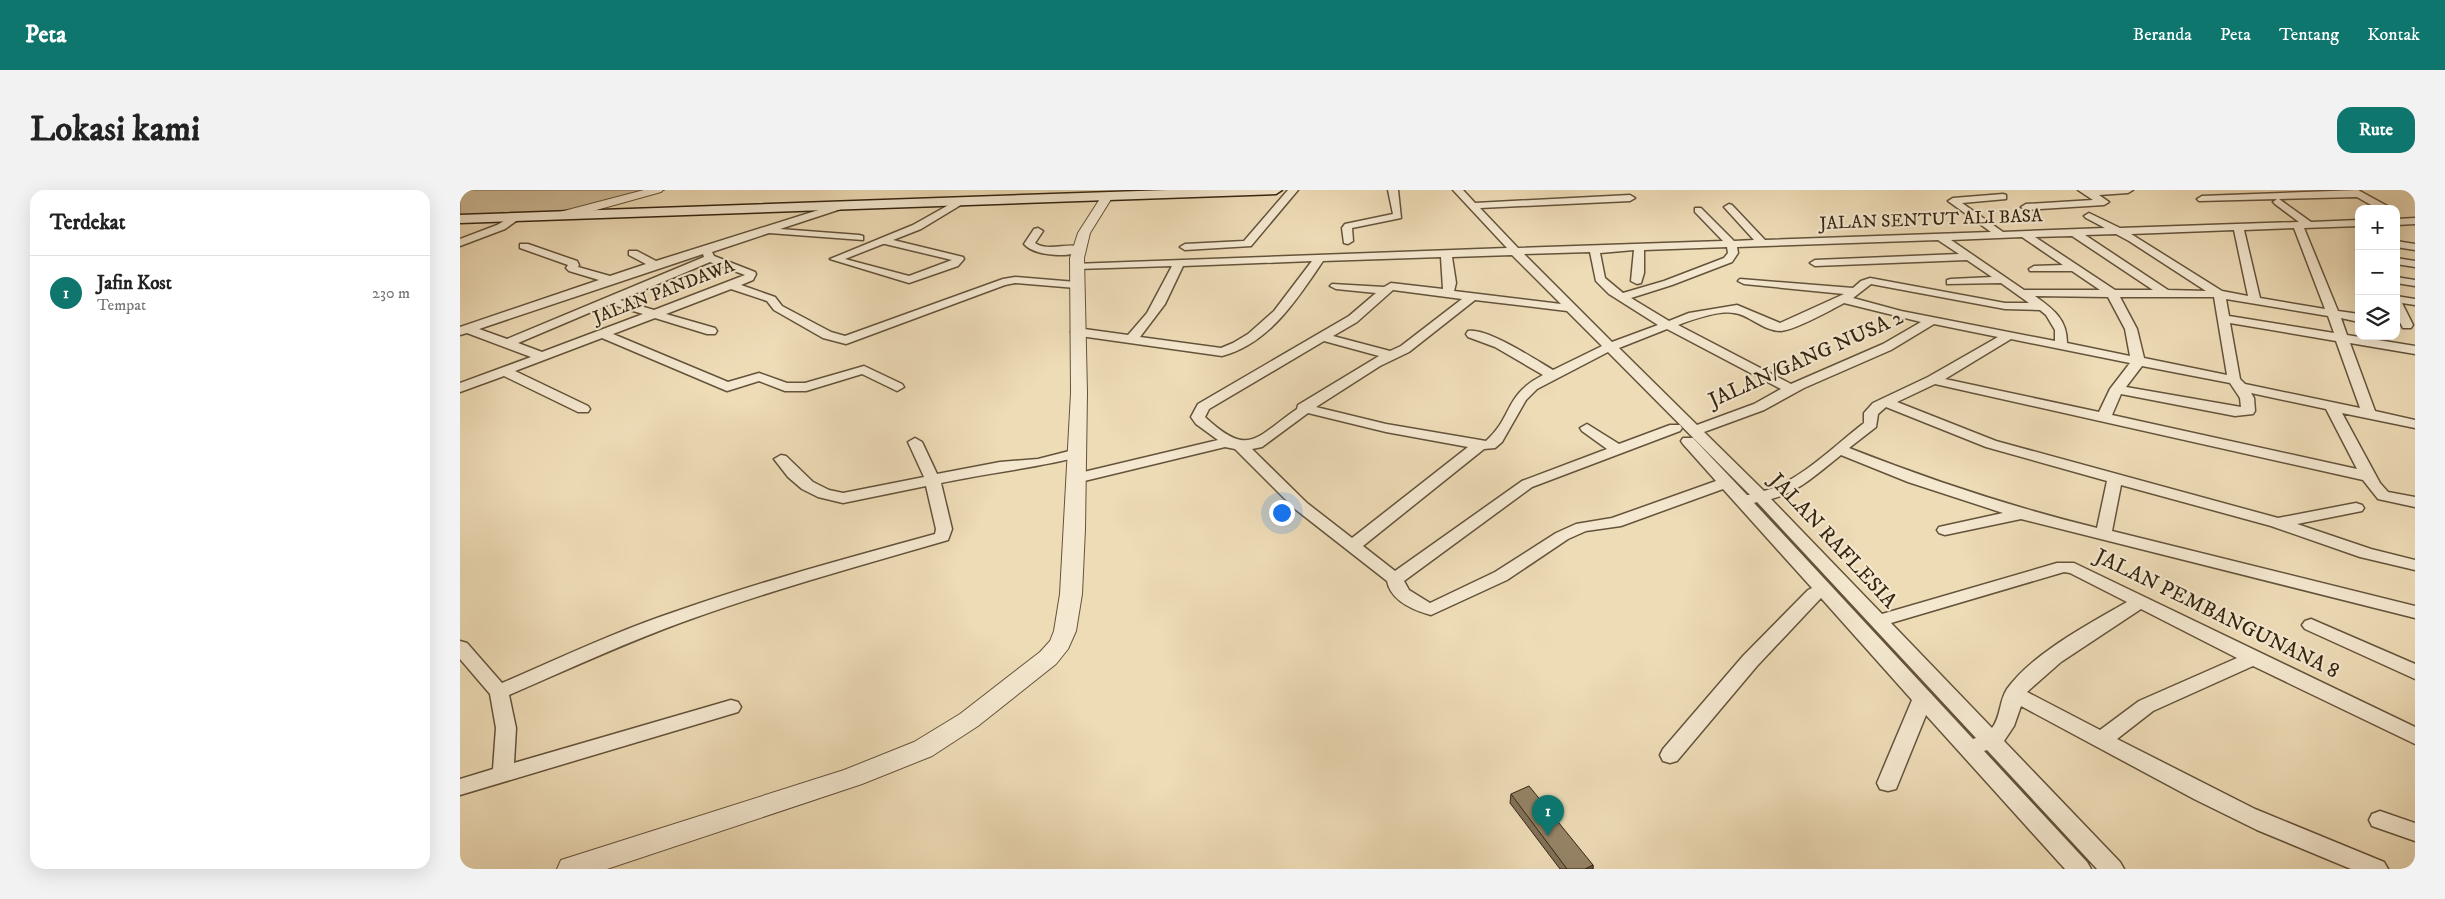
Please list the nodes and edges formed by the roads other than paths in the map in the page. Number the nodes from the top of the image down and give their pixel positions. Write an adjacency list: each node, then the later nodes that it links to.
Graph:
1 (657, 190): 22 (street)
2 (667, 190): 22 (street)
3 (1276, 190): 11 (main road)
4 (1293, 190): 45 (street)
5 (1393, 190): 41 (street)
6 (1624, 190): 18 (street)
7 (2128, 190): 8 (street)
8 (2086, 192): 20 (street)
9 (2355, 192): 13 (street); 17 (street)
10 (1454, 193): 18 (street); 52 (street)
11 (1107, 196): 14 (main road); 64 (street)
12 (2003, 197): 36 (street)
13 (2202, 199)
14 (961, 201): 16 (main road); 40 (street)
15 (2278, 202): 29 (street)
16 (844, 205): 22 (main road); 31 (street, JALAN PANDAWA)
17 (2379, 205)
18 (1472, 206): 52 (street)
19 (1729, 207): 43 (street)
20 (2026, 207)
21 (1698, 210): 44 (street)
22 (569, 215): 25 (main road)
23 (2089, 216): 33 (street)
24 (2400, 216): 27 (street)
25 (513, 218): 26 (main road); 34 (street)
26 (460, 219)
27 (2412, 221)
28 (2355, 223): 29 (street, JALAN SENTUT ALI BASA)
29 (2304, 225): 30 (street, JALAN SENTUT ALI BASA); 94 (street)
30 (2238, 227): 33 (street, JALAN SENTUT ALI BASA); 86 (street)
31 (764, 231): 39 (street); 55 (street, JALAN PANDAWA)
32 (1038, 231): 64 (street)
33 (2118, 231): 35 (street, JALAN SENTUT ALI BASA); 82 (street)
34 (489, 232): 42 (street)
35 (2073, 232): 37 (street, JALAN SENTUT ALI BASA); 81 (street)
36 (2001, 234): 37 (street, JALAN SENTUT ALI BASA); 38 (street, JALAN SENTUT ALI BASA)
37 (2024, 234): 65 (street)
38 (1939, 236): 43 (street, JALAN SENTUT ALI BASA); 57 (street)
39 (859, 238)
40 (885, 240): 40 (street)
41 (1348, 241)
42 (460, 243)
43 (1762, 243): 44 (street, JALAN SENTUT ALI BASA)
44 (1731, 244): 48 (street, JALAN SENTUT ALI BASA); 84 (street)
45 (1244, 245): 49 (street); 58 (street)
46 (2400, 245): 51 (street)
47 (524, 246): 67 (street)
48 (1640, 246): 50 (street, JALAN SENTUT ALI BASA); 69 (street)
49 (1185, 247)
50 (1596, 247): 52 (street, JALAN SENTUT ALI BASA); 84 (street)
51 (2415, 247)
52 (1510, 250): 54 (street, JALAN SENTUT ALI BASA); 90 (street, JALAN RAFLESIA)
53 (632, 253): 63 (street)
54 (1446, 253): 56 (street, JALAN SENTUT ALI BASA); 80 (street)
55 (710, 254): 63 (street); 74 (street, JALAN PANDAWA); 87 (street)
56 (1320, 258): 58 (street, JALAN SENTUT ALI BASA); 108 (street)
57 (1971, 258): 61 (street); 68 (street)
58 (1237, 260): 59 (street, JALAN SENTUT ALI BASA)
59 (1179, 262): 64 (street, JALAN SENTUT ALI BASA); 108 (street)
60 (2400, 262): 62 (street)
61 (1816, 263)
62 (2415, 264)
63 (655, 265): 67 (street)
64 (1077, 267): 74 (street); 102 (street)
65 (2075, 268): 66 (street); 79 (street)
66 (2034, 269)
67 (611, 280): 100 (street)
68 (2003, 280): 72 (street); 78 (street)
69 (1637, 281)
70 (1744, 281): 77 (street)
71 (2400, 281): 73 (street)
72 (1951, 282)
73 (2415, 283)
74 (730, 285): 93 (street, JALAN PANDAWA)
75 (1336, 286): 76 (street)
76 (1384, 290): 80 (street); 106 (street)
77 (1856, 292): 85 (street); 91 (street)
78 (2024, 293): 79 (street); 91 (street)
79 (2112, 293): 81 (street); 115 (street)
80 (1448, 294): 83 (street)
81 (2166, 294): 82 (street)
82 (2219, 294): 86 (street); 96 (street)
83 (1472, 297): 90 (street); 113 (street)
84 (1622, 297): 98 (street)
85 (1842, 299): 97 (street); 98 (street)
86 (2255, 300): 94 (street)
87 (611, 301): 93 (street); 109 (street)
88 (2400, 301): 89 (street)
89 (2415, 302)
90 (1564, 307): 111 (street, JALAN RAFLESIA)
91 (2043, 307): 110 (street)
92 (2400, 311): 99 (street)
93 (656, 314): 101 (street); 103 (street, JALAN PANDAWA)
94 (2333, 314): 95 (street); 107 (street)
95 (2355, 317)
96 (2222, 318): 107 (street); 119 (street)
97 (1933, 319): 105 (street); 122 (street, JALAN/GANG NUSA 2)
98 (1666, 324): 111 (street); 122 (street)
99 (2406, 325)
100 (464, 330): 109 (street)
101 (711, 331)
102 (1078, 332): 108 (street); 139 (street)
103 (603, 334): 114 (street, JALAN PANDAWA); 120 (street)
104 (1472, 334): 117 (street)
105 (2008, 336): 110 (street); 118 (street)
106 (1323, 337): 113 (street); 135 (street)
107 (2341, 338): 112 (street); 128 (street)
108 (1131, 339)
109 (508, 344): 114 (street)
110 (2061, 346): 115 (street)
111 (1605, 349): 117 (street); 132 (street, JALAN RAFLESIA); 134 (street, JALAN RAFLESIA)
112 (2415, 350)
113 (1392, 356): 126 (street)
114 (543, 357): 116 (street, JALAN PANDAWA)
115 (2138, 362): 119 (street); 123 (street)
116 (504, 371): 121 (street, JALAN PANDAWA); 127 (street)
117 (1554, 376): 136 (street)
118 (1933, 380): 124 (street); 129 (street)
119 (2237, 383): 123 (street); 125 (street)
120 (897, 387)
121 (460, 388)
122 (1791, 389): 134 (street, JALAN/GANG NUSA 2)
123 (2117, 389): 129 (street)
124 (1887, 403): 138 (street); 143 (street)
125 (2332, 406): 128 (street); 141 (street)
126 (1303, 408): 135 (street); 136 (street)
127 (583, 409)
128 (2369, 414): 130 (street)
129 (2104, 417): 141 (street)
130 (2415, 424)
131 (1587, 428): 137 (street)
132 (1675, 428): 134 (street, JALAN RAFLESIA); 137 (street)
133 (915, 442): 144 (street)
134 (1698, 442): 145 (street, JALAN RAFLESIA); 146 (street, JALAN RAFLESIA)
135 (1234, 444): 142 (street); 153 (street)
136 (1480, 445): 153 (street)
137 (1618, 450): 155 (street)
138 (1840, 450): 146 (street); 149 (street)
139 (1076, 453): 142 (street); 144 (street)
140 (781, 459): 144 (street)
141 (2367, 476): 147 (street)
142 (1076, 478): 177 (street)
143 (2115, 479): 150 (street); 152 (street)
144 (933, 482): 164 (street)
145 (1727, 482): 146 (street, JALAN RAFLESIA); 155 (street)
146 (1751, 499): 156 (street, JALAN RAFLESIA); 159 (street, JALAN RAFLESIA)
147 (2415, 502)
148 (2356, 508): 150 (street)
149 (2022, 514): 151 (street); 152 (street)
150 (2277, 523): 154 (street)
151 (1945, 530)
152 (2104, 536): 158 (street)
153 (1352, 546): 155 (street)
154 (2415, 564)
155 (1395, 579)
156 (1824, 590): 166 (street, JALAN RAFLESIA); 171 (street)
157 (2142, 601): 159 (street, JALAN PEMBANGUNANA 8); 162 (street, JALAN PEMBANGUNANA 8); 165 (street)
158 (2415, 612)
159 (1878, 621): 170 (street, JALAN RAFLESIA)
160 (2311, 625): 163 (street)
161 (460, 647): 164 (street)
162 (2253, 658): 168 (street, JALAN PEMBANGUNANA 8); 169 (street)
163 (2415, 672)
164 (499, 692): 172 (street)
165 (2014, 694): 169 (street); 170 (street)
166 (1923, 698): 170 (street, JALAN RAFLESIA); 173 (street)
167 (731, 707): 172 (street)
168 (2415, 736)
169 (2103, 739): 180 (street)
170 (1978, 744): 178 (street, JALAN RAFLESIA); 179 (street, JALAN RAFLESIA)
171 (1670, 755)
172 (503, 774): 174 (street)
173 (1888, 783)
174 (460, 787)
175 (2380, 820): 176 (street)
176 (2415, 832)
177 (571, 869)
178 (2079, 869)
179 (2112, 869)
180 (2376, 869)

